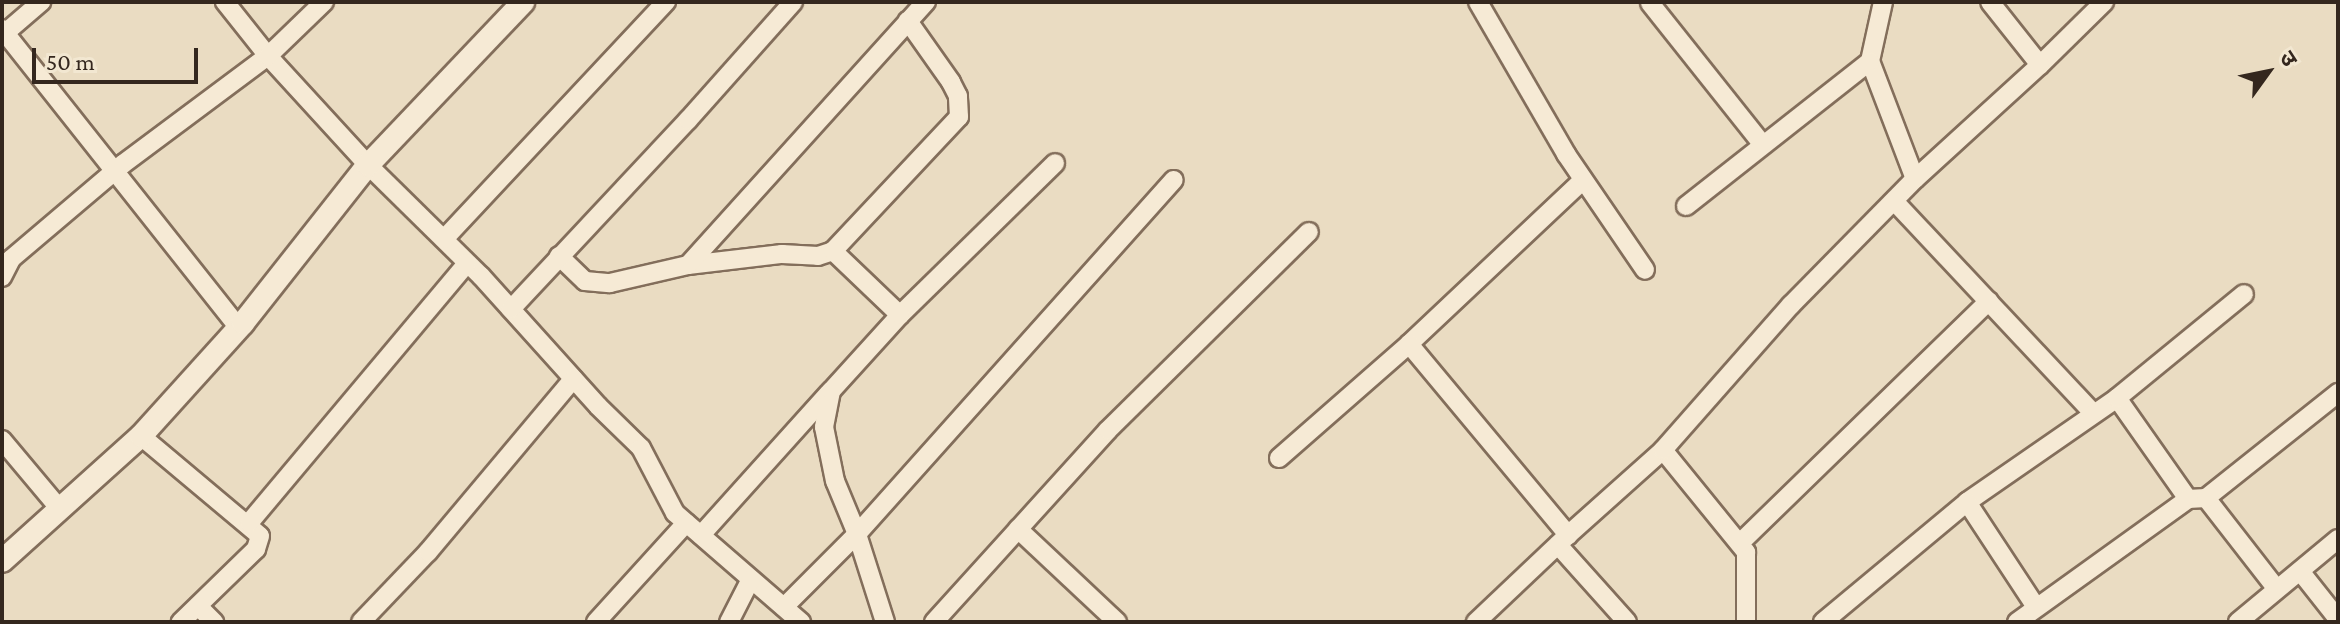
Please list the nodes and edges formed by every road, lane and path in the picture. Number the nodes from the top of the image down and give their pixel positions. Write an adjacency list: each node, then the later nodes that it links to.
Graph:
1 (41, 2): 14 (street)
2 (225, 2): 15 (street)
3 (324, 2): 15 (street)
4 (523, 2): 20 (street)
5 (666, 2): 28 (street)
6 (793, 2): 30 (street)
7 (926, 2): 13 (street)
8 (1478, 2): 24 (street)
9 (1883, 2): 16 (street)
10 (1990, 2): 17 (street)
11 (2104, 2): 17 (street)
12 (1650, 3): 18 (street)
13 (908, 21): 29 (street); 32 (street)
14 (4, 31): 21 (street)
15 (268, 56): 20 (street); 21 (street)
16 (1870, 61): 18 (street); 22 (street)
17 (2040, 65): 22 (street)
18 (1763, 145): 26 (street)
19 (1055, 163): 38 (street)
20 (368, 165): 28 (street); 39 (street)
21 (115, 170): 34 (street); 39 (street)
22 (1915, 179): 25 (street)
23 (1174, 180): 56 (street)
24 (1583, 180): 33 (street); 40 (street)
25 (1894, 201): 36 (street); 48 (street)
26 (1686, 206)
27 (1309, 232): 55 (street)
28 (444, 239): 31 (street)
29 (833, 251): 32 (street); 38 (street)
30 (559, 256): 32 (street); 37 (street)
31 (467, 263): 37 (street); 53 (street)
32 (688, 265)
33 (1645, 270)
34 (2, 277)
35 (2244, 294): 44 (street)
36 (1989, 301): 45 (street); 60 (street)
37 (511, 309): 41 (street)
38 (900, 315): 42 (street)
39 (239, 328): 46 (street)
40 (1409, 344): 49 (street); 59 (street)
41 (573, 379): 54 (street); 71 (street)
42 (831, 391): 56 (street); 57 (street)
43 (2338, 393): 50 (street)
44 (2117, 398): 45 (street); 50 (street)
45 (2093, 413): 51 (street)
46 (141, 436): 52 (street); 53 (street)
47 (2, 440): 52 (street)
48 (1663, 450): 59 (street); 60 (street)
49 (1279, 458)
50 (2197, 499): 64 (street); 67 (street)
51 (1967, 502): 67 (street); 81 (street)
52 (60, 509): 61 (street)
53 (249, 523): 65 (street)
54 (686, 523): 57 (street); 72 (street)
55 (1018, 529): 76 (street); 77 (street)
56 (857, 534): 66 (street); 75 (street)
57 (701, 535): 63 (street)
58 (2338, 539): 62 (street)
59 (1563, 540): 78 (street); 79 (street)
60 (1740, 543): 80 (street)
61 (2, 561)
62 (2300, 571): 64 (street); 68 (street)
63 (751, 579): 66 (street); 73 (street)
64 (2276, 588): 82 (street)
65 (198, 606): 69 (street); 70 (street)
66 (784, 607): 74 (street)
67 (2030, 616)
68 (2338, 619)
69 (181, 622)
70 (214, 622)
71 (361, 622)
72 (596, 622)
73 (729, 622)
74 (801, 622)
75 (885, 622)
76 (934, 622)
77 (1117, 622)
78 (1476, 622)
79 (1627, 622)
80 (1746, 622)
81 (1823, 622)
82 (2238, 622)

